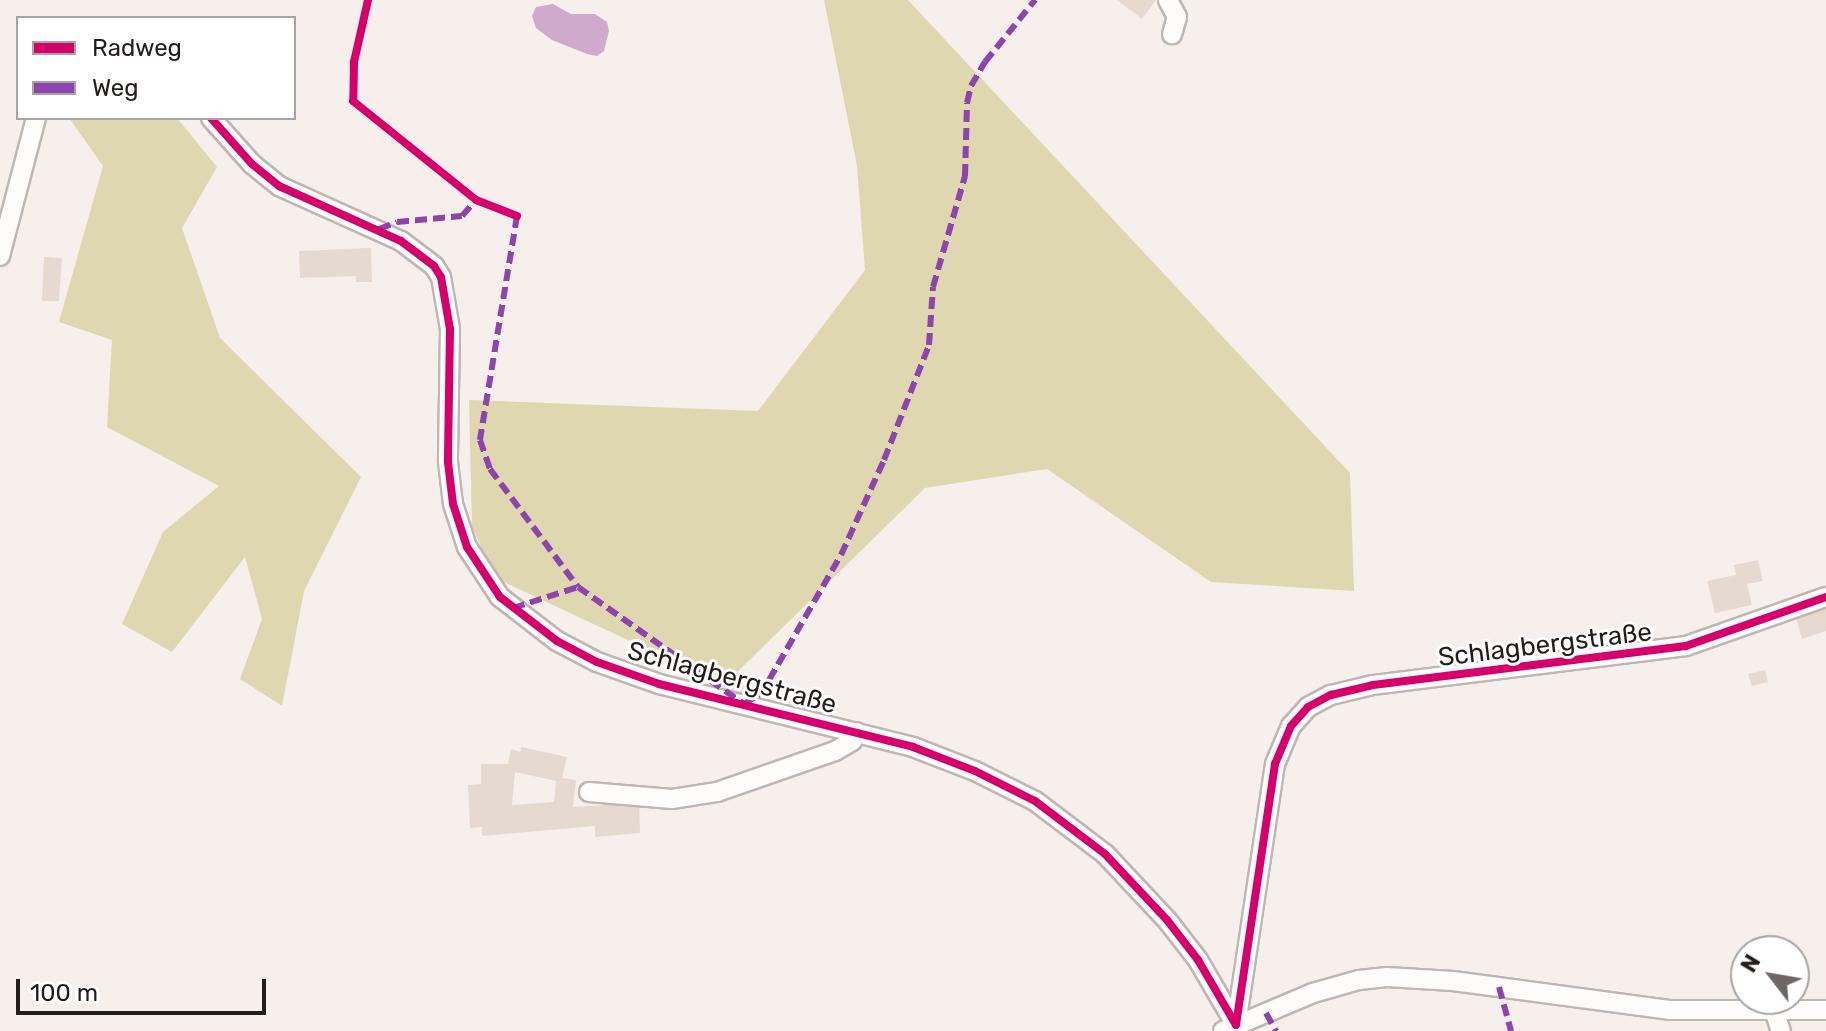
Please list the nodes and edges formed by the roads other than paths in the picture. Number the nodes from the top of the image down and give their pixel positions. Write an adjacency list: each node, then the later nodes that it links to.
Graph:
1 (1168, 0): 2 (street)
2 (1172, 34)
3 (35, 120): 5 (street)
4 (213, 120): 7 (street, Schlagbergstraße)
5 (0, 256)
6 (1826, 597): 10 (street, Schlagbergstraße)
7 (857, 732): 8 (street, Schlagbergstraße); 10 (street, Schlagbergstraße)
8 (589, 792)
9 (1730, 1010): 10 (street)
10 (1229, 1028)

